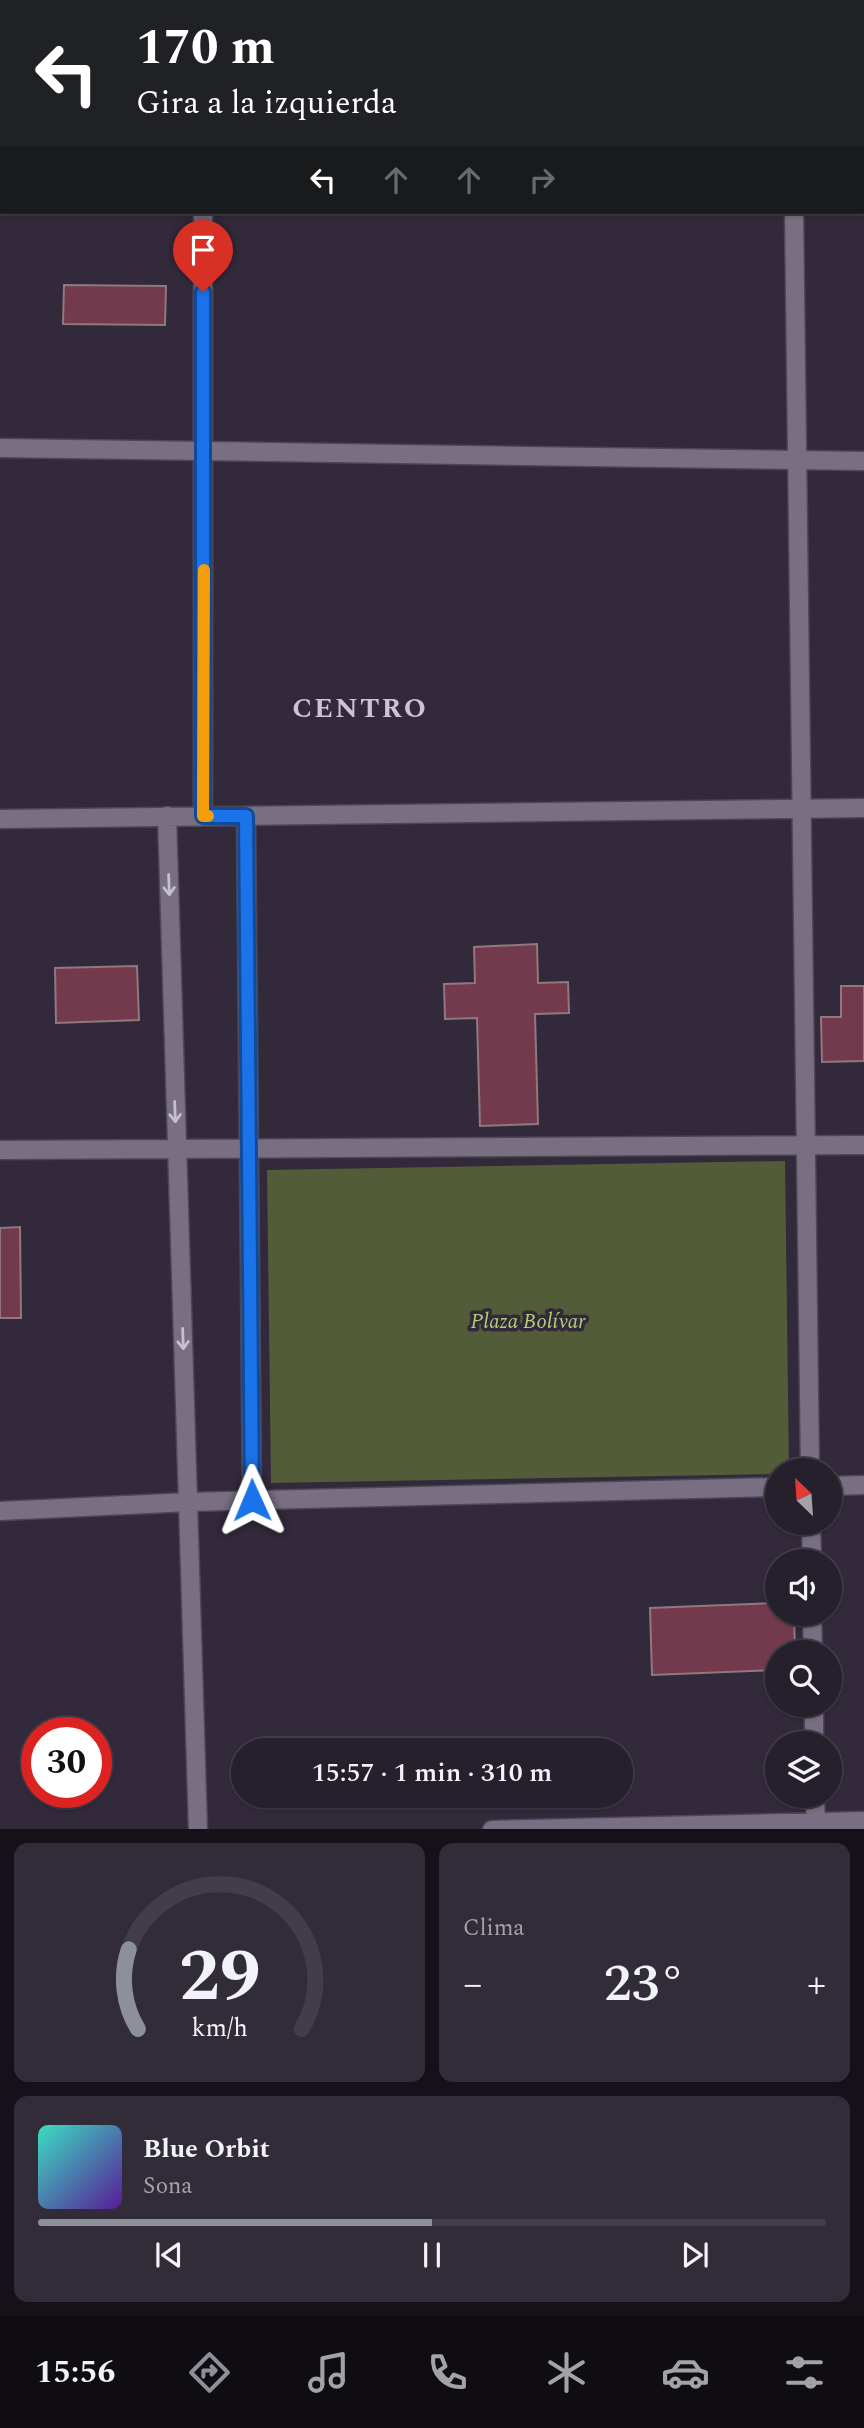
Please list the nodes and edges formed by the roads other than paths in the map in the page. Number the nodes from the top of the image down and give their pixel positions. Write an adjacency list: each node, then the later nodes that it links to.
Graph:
1 (203, 214): 4 (street)
2 (794, 214): 5 (street)
3 (0, 448): 4 (street)
4 (204, 451): 5 (street); 10 (street)
5 (797, 460): 6 (street); 7 (street)
6 (864, 461)
7 (801, 808): 8 (street); 11 (street); 14 (street)
8 (864, 808)
9 (167, 816): 10 (street); 12 (street); 15 (street, one-way to 15)
10 (203, 816): 11 (street)
11 (246, 816): 16 (street)
12 (0, 818)
13 (864, 1145): 14 (street)
14 (806, 1146): 16 (street); 18 (street)
15 (176, 1149): 16 (street); 17 (street); 23 (street, one-way to 23)
16 (249, 1149): 22 (street)
17 (0, 1150)
18 (810, 1458)
19 (864, 1485): 20 (street)
20 (842, 1486)
21 (765, 1487): 22 (street)
22 (252, 1500): 23 (street)
23 (189, 1502): 24 (street); 28 (street)
24 (0, 1511)
25 (815, 1808): 27 (street)
26 (864, 1821): 27 (street)
27 (816, 1826): 29 (street)
28 (198, 1829)
29 (492, 1829)

